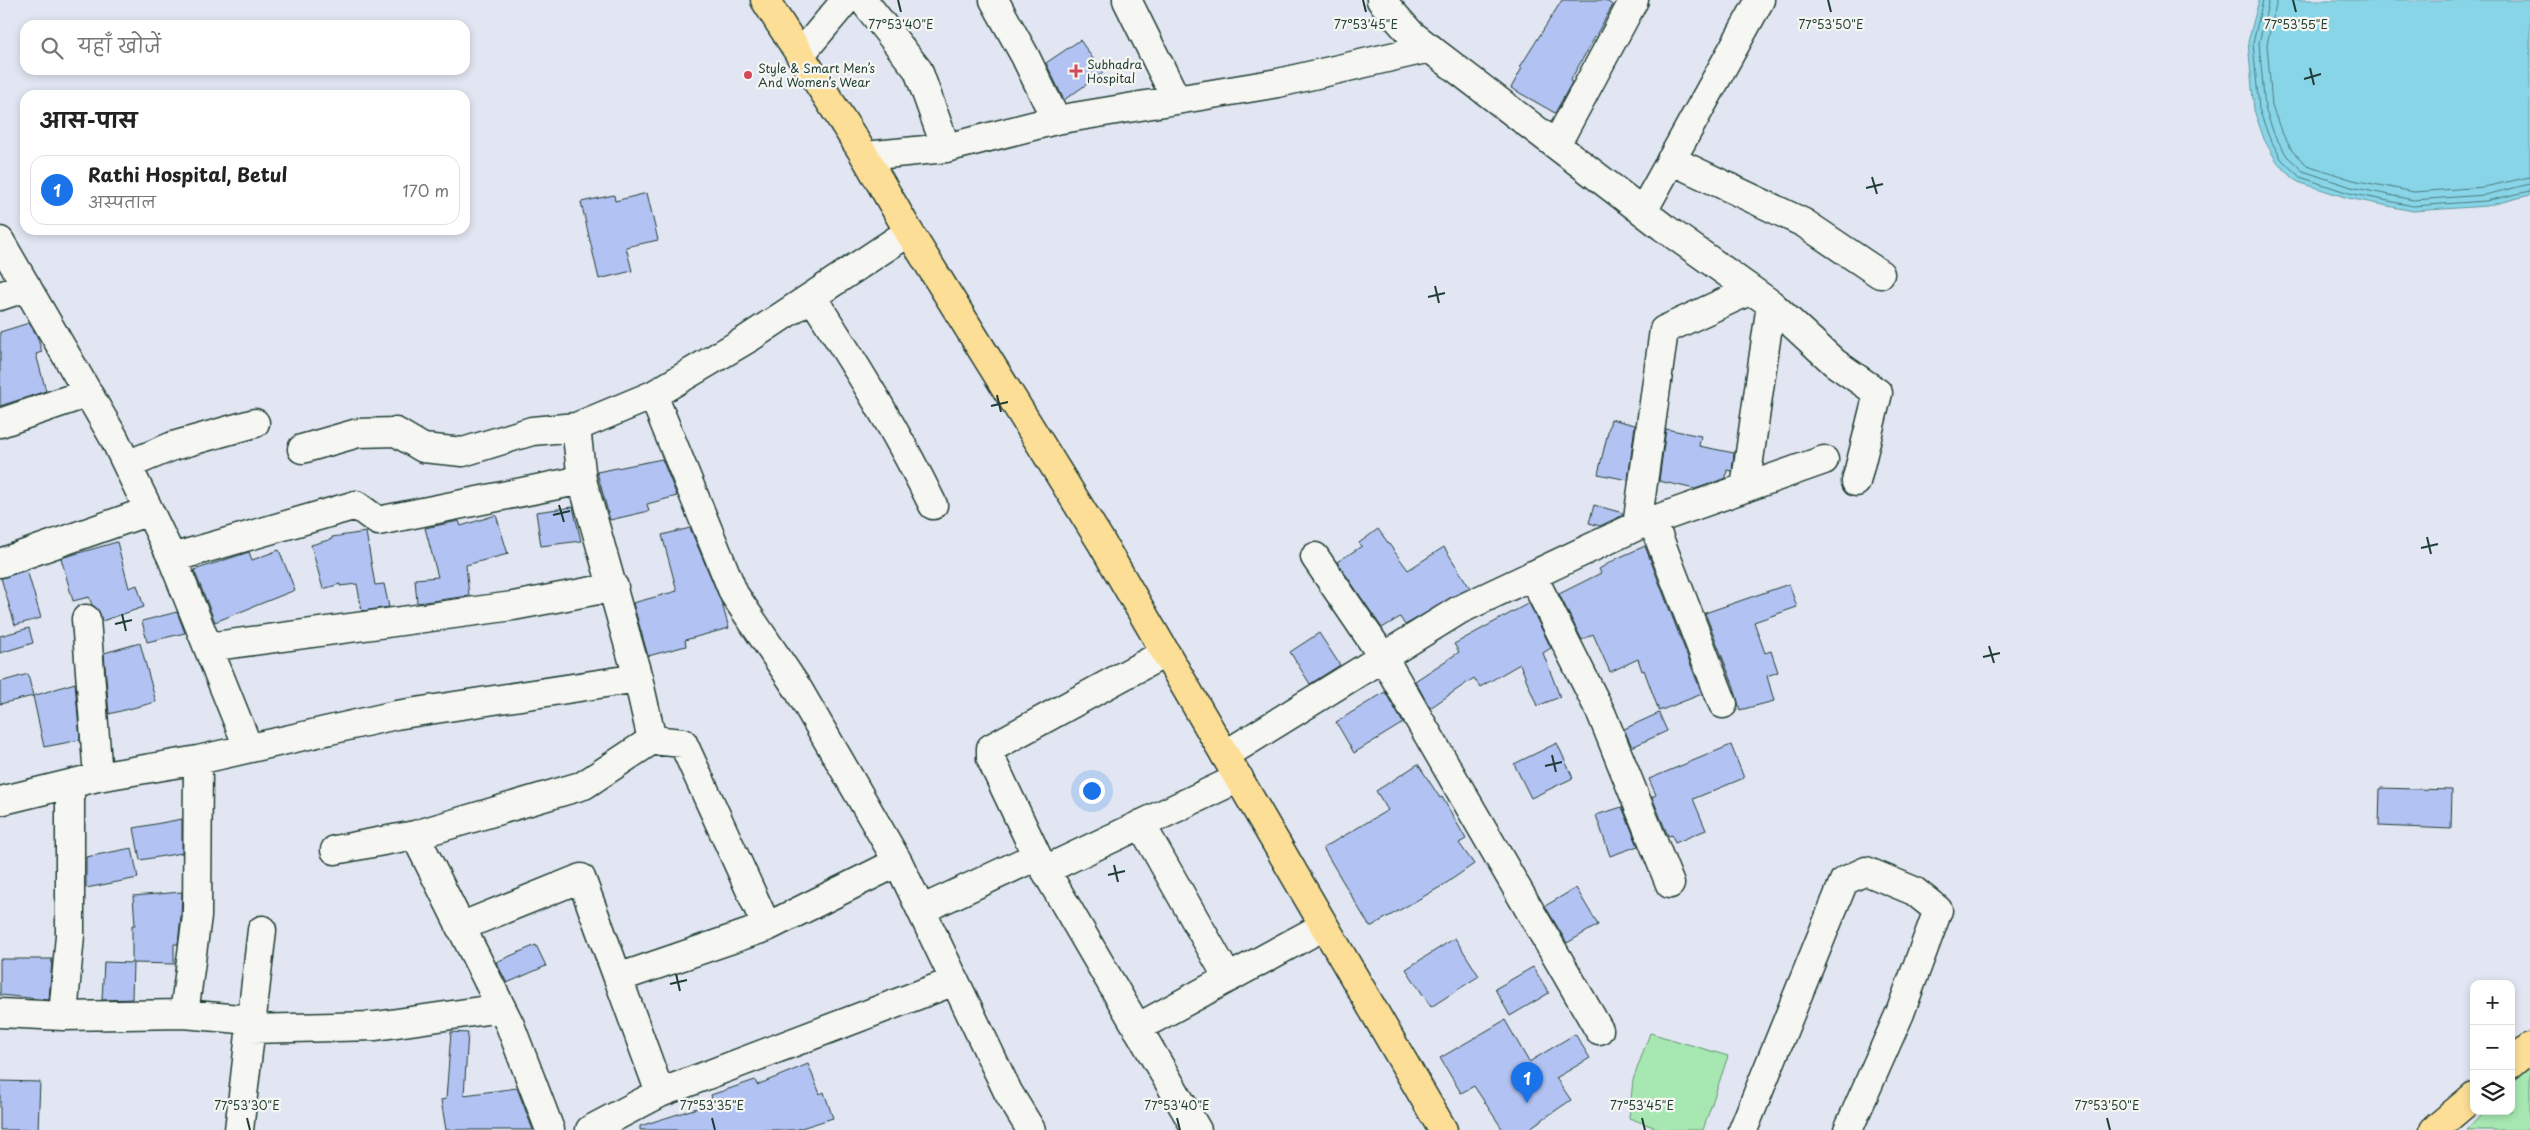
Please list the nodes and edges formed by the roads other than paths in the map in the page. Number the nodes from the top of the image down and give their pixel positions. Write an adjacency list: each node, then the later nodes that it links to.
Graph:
1 (765, 0): 10 (main road)
2 (846, 0): 10 (street)
3 (863, 0): 14 (street)
4 (994, 0): 12 (street)
5 (1127, 0): 11 (street)
6 (1381, 0): 9 (street)
7 (1634, 0): 13 (street)
8 (1760, 0): 16 (street)
9 (1430, 48): 11 (street); 13 (street)
10 (800, 55): 15 (main road)
11 (1176, 99): 12 (street)
12 (1056, 120): 14 (street)
13 (1556, 145): 17 (street)
14 (946, 148): 15 (street)
15 (865, 156): 18 (main road)
16 (1671, 160): 17 (street); 20 (street)
17 (1642, 211): 24 (street)
18 (909, 232): 23 (street); 46 (main road)
19 (0, 241): 21 (street)
20 (1880, 274)
21 (27, 288): 22 (street); 25 (street)
22 (0, 296)
23 (812, 297): 26 (street); 36 (street)
24 (1761, 297): 34 (street); 35 (street); 38 (street)
25 (88, 393): 27 (street); 32 (street)
26 (653, 395): 29 (street); 61 (street)
27 (0, 423)
28 (254, 423): 32 (street)
29 (576, 427): 30 (street); 33 (street)
30 (302, 448)
31 (1824, 460): 35 (street)
32 (127, 465): 37 (street)
33 (582, 480): 40 (street); 43 (street)
34 (1856, 482)
35 (1745, 488): 38 (street)
36 (933, 505)
37 (149, 511): 40 (street); 41 (street)
38 (1644, 523): 42 (street); 49 (street)
39 (1315, 557): 47 (street)
40 (172, 558): 45 (street)
41 (0, 563)
42 (1532, 575): 47 (street); 63 (street)
43 (614, 587): 45 (street); 48 (street)
44 (86, 619): 54 (street)
45 (208, 647): 51 (street)
46 (1165, 653): 52 (main road); 62 (street)
47 (1383, 657): 52 (street); 78 (street)
48 (638, 678): 50 (street); 51 (street)
49 (1723, 704)
50 (652, 740): 59 (street); 67 (street)
51 (248, 747): 53 (street)
52 (1225, 755): 55 (main road)
53 (198, 760): 54 (street); 74 (street)
54 (98, 777): 56 (street)
55 (1239, 778): 58 (street); 65 (main road)
56 (70, 784): 57 (street); 75 (street)
57 (0, 800)
58 (1141, 824): 62 (street); 70 (street)
59 (415, 836): 60 (street); 66 (street)
60 (335, 850)
61 (898, 862): 64 (street); 67 (street)
62 (1041, 863): 64 (street); 77 (street)
63 (1670, 884)
64 (921, 910): 71 (street)
65 (1324, 926): 70 (street); 88 (main road)
66 (460, 927): 69 (street); 72 (street)
67 (767, 927): 69 (street)
68 (262, 930): 76 (street)
69 (618, 978): 81 (street)
70 (1228, 978): 77 (street)
71 (955, 981): 81 (street); 86 (street)
72 (502, 1008): 76 (street); 84 (street)
73 (0, 1013): 75 (street)
74 (184, 1014): 75 (street); 76 (street)
75 (63, 1016)
76 (250, 1024): 83 (street)
77 (1137, 1028): 87 (street)
78 (1599, 1030)
79 (2530, 1048): 80 (main road)
80 (2515, 1061)
81 (660, 1092): 85 (street)
82 (2470, 1099): 91 (main road)
83 (240, 1130)
84 (550, 1130)
85 (590, 1130)
86 (1031, 1130)
87 (1197, 1130)
88 (1443, 1130)
89 (1743, 1130): 90 (street)
90 (1848, 1130)
91 (2434, 1130)

